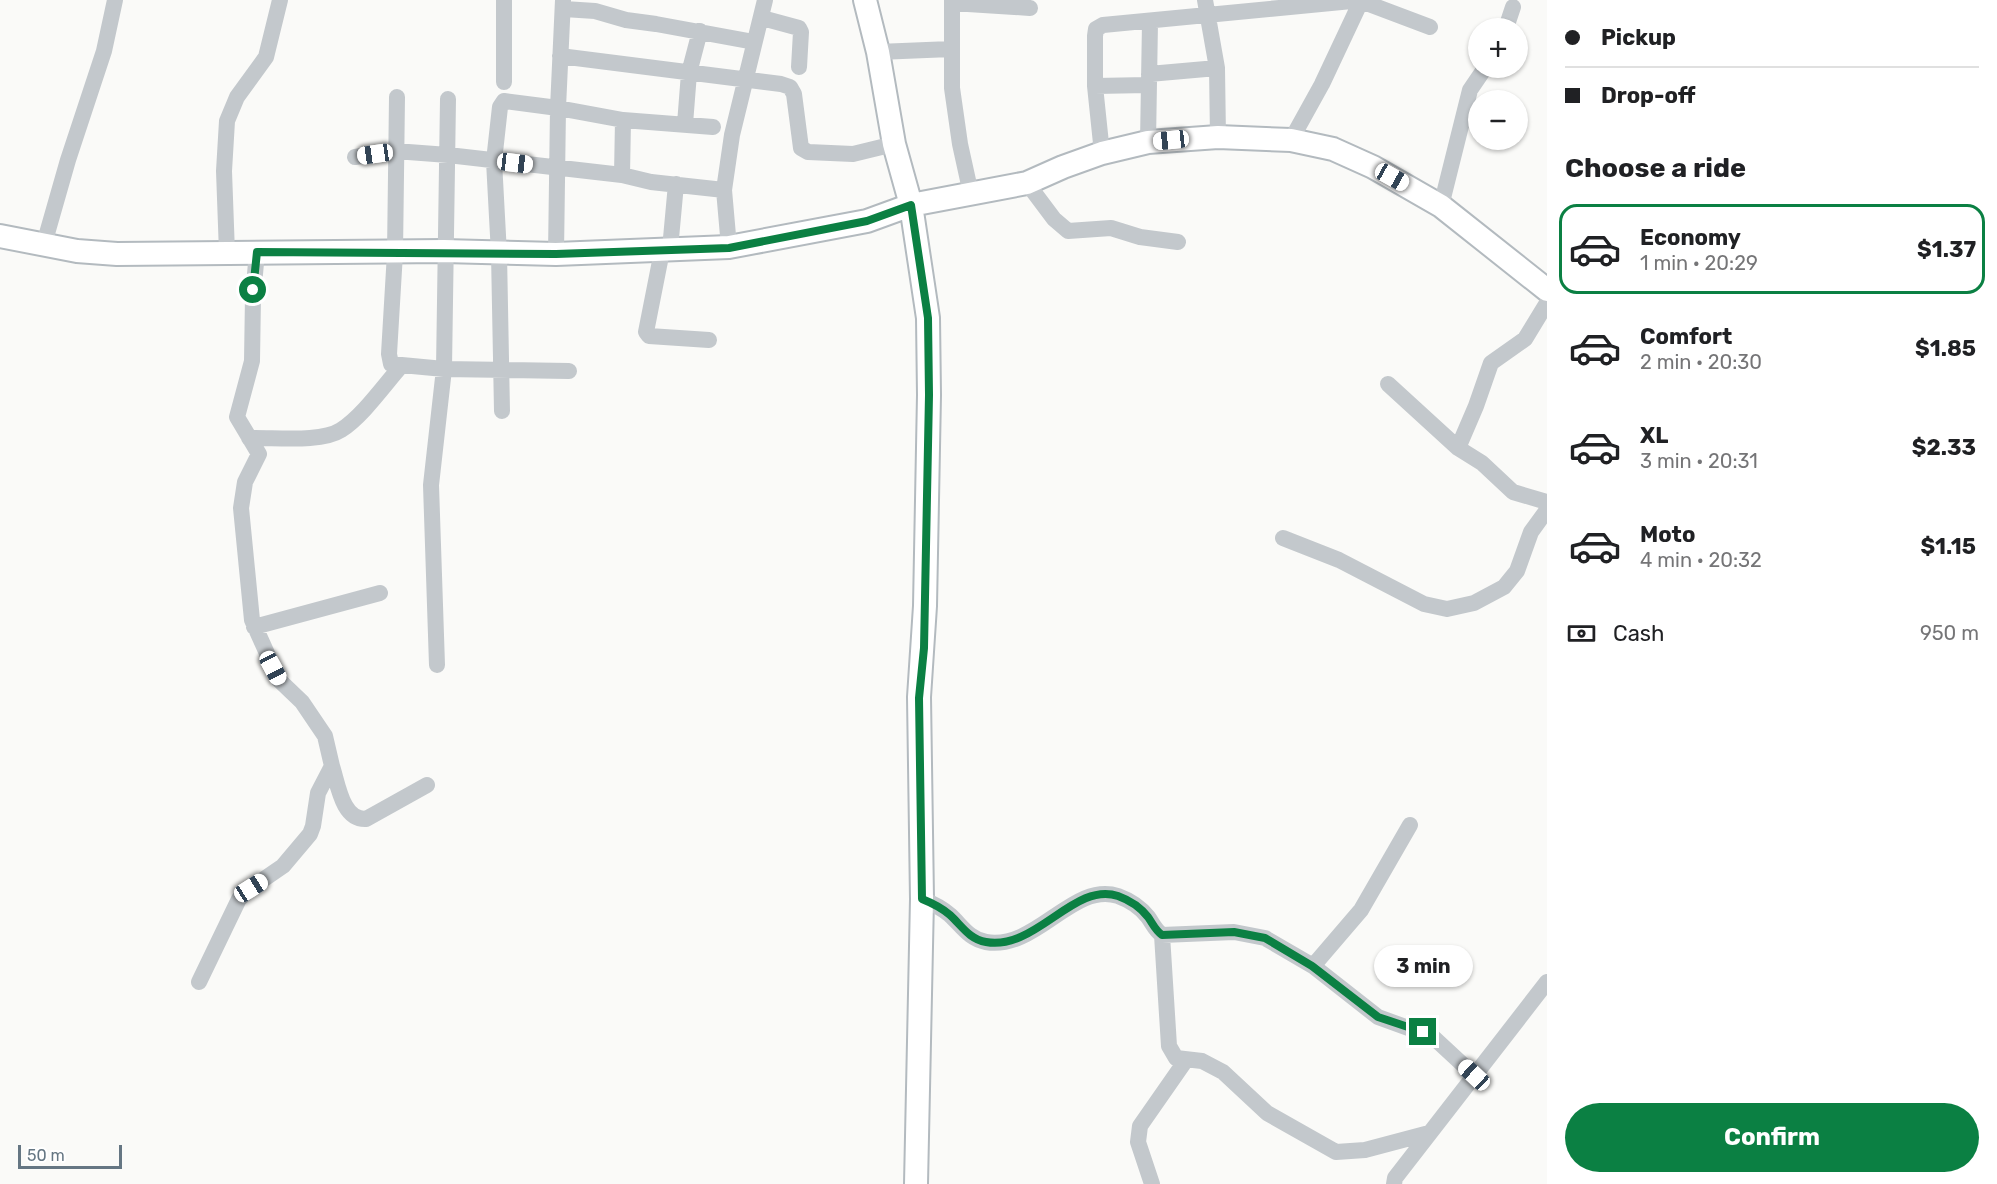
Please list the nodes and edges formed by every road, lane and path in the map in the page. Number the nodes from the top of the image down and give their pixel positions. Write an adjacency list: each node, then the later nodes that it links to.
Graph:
1 (115, 0): 54 (street)
2 (280, 0): 60 (street)
3 (504, 0): 27 (street)
4 (765, 0): 12 (street)
5 (865, 0): 19 (street)
6 (1362, 0): 11 (street); 15 (street); 36 (street)
7 (952, 1): 10 (street); 18 (street)
8 (564, 4): 16 (street); 20 (street)
9 (1513, 7): 13 (street)
10 (1030, 8)
11 (1207, 8): 14 (street); 22 (street)
12 (762, 18): 17 (street); 21 (street)
13 (1509, 18)
14 (1150, 22): 26 (street); 28 (street)
15 (1430, 27)
16 (700, 31): 17 (street); 23 (street)
17 (754, 42): 25 (street)
18 (951, 50): 19 (street); 49 (street)
19 (878, 52): 38 (street)
20 (560, 56): 23 (street); 31 (street)
21 (799, 66)
22 (1217, 68): 26 (street); 35 (street)
23 (689, 73): 25 (street); 33 (street)
24 (1478, 78): 51 (street)
25 (746, 80): 38 (street); 48 (street)
26 (1149, 80): 28 (street); 37 (street)
27 (504, 82)
28 (1095, 86): 40 (street)
29 (397, 97): 39 (street)
30 (448, 99): 41 (street)
31 (558, 108): 32 (street); 43 (street); 44 (street)
32 (624, 120): 33 (street); 45 (street)
33 (685, 124): 34 (street)
34 (713, 127)
35 (1218, 137): 36 (street); 37 (street)
36 (1291, 140): 51 (street)
37 (1148, 142): 40 (street)
38 (894, 144): 50 (street)
39 (396, 151): 41 (street); 42 (street); 59 (street)
40 (1102, 153): 46 (street)
41 (448, 155): 43 (street); 57 (street)
42 (356, 157)
43 (494, 160): 44 (street); 61 (street)
44 (558, 168): 45 (street); 62 (street)
45 (622, 175): 47 (street)
46 (1027, 183): 49 (street); 53 (street)
47 (676, 184): 48 (street); 56 (street)
48 (724, 190): 55 (street)
49 (971, 194): 50 (street)
50 (911, 205): 55 (street); 83 (street)
51 (1441, 206): 63 (street)
52 (0, 236): 54 (street)
53 (1178, 242)
54 (44, 244): 60 (street)
55 (729, 248): 56 (street)
56 (666, 250): 62 (street); 65 (street)
57 (444, 251): 59 (street); 61 (street); 67 (street)
58 (257, 252): 59 (street); 60 (street); 72 (street)
59 (396, 252): 66 (street)
60 (228, 253)
61 (499, 254): 62 (street); 68 (street)
62 (556, 254)
63 (1547, 290)
64 (1547, 303): 73 (street)
65 (708, 340)
66 (402, 365): 67 (street); 72 (street)
67 (444, 369): 68 (street); 79 (street)
68 (501, 369): 69 (street); 71 (street)
69 (569, 371)
70 (1388, 384): 73 (street)
71 (502, 411)
72 (249, 438): 78 (street)
73 (1458, 448): 74 (street)
74 (1547, 502)
75 (1547, 510): 76 (street)
76 (1283, 538)
77 (380, 593): 78 (street)
78 (254, 627): 80 (street)
79 (437, 665)
80 (332, 766): 81 (street); 86 (street)
81 (427, 786)
82 (1410, 825): 85 (street)
83 (922, 899): 84 (street); 91 (street)
84 (1162, 935): 85 (street); 88 (street)
85 (1312, 966): 89 (street)
86 (198, 982)
87 (1547, 982): 89 (street)
88 (1186, 1060): 90 (street); 92 (street)
89 (1474, 1075): 90 (street)
90 (1430, 1133): 93 (street)
91 (916, 1184)
92 (1152, 1184)
93 (1394, 1184)

